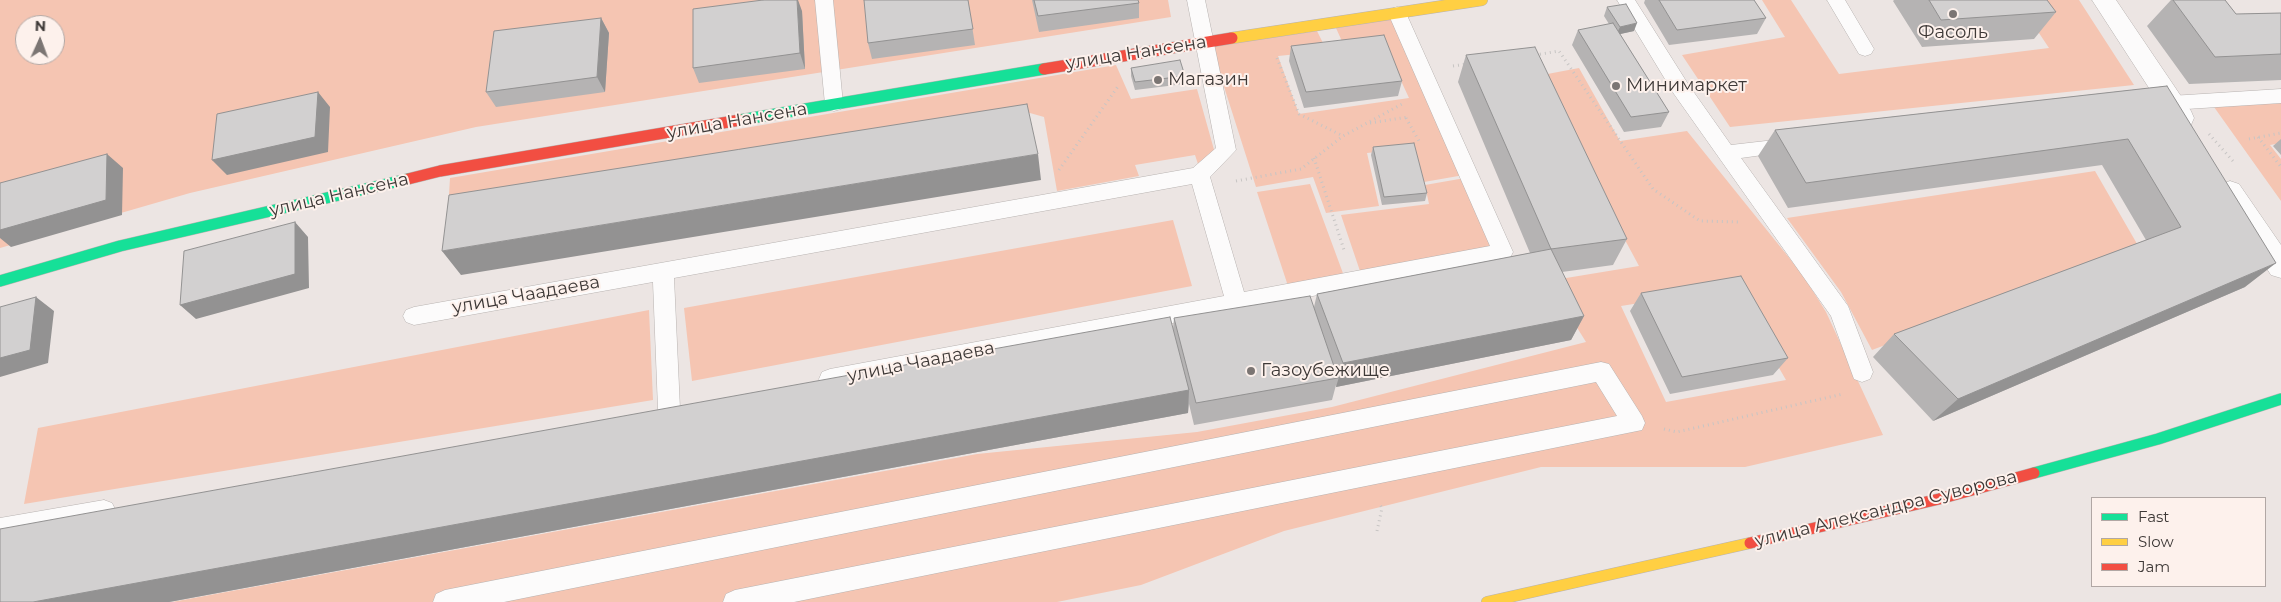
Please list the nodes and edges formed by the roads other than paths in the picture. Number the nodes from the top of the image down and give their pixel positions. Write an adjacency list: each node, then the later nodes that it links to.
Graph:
1 (824, 0): 12 (lane)
2 (1196, 0): 8 (lane)
3 (1482, 0): 7 (street, улица Нансена)
4 (1626, 0): 16 (lane)
5 (1836, 0): 9 (lane)
6 (2104, 0): 11 (street)
7 (1397, 13): 8 (street, улица Нансена); 22 (lane, улица Чаадаева)
8 (1203, 42): 12 (street, улица Нансена); 18 (lane)
9 (1865, 49)
10 (2281, 96): 11 (lane)
11 (2171, 102): 13 (lane); 14 (street)
12 (834, 104): 21 (street, улица Нансена)
13 (2141, 105)
14 (2193, 135)
15 (1814, 142): 16 (lane)
16 (1725, 153): 24 (lane)
17 (2215, 168): 19 (street)
18 (1200, 181): 20 (lane, улица Чаадаева); 22 (lane)
19 (2281, 267)
20 (663, 270): 23 (lane, улица Чаадаева); 27 (lane)
21 (0, 281)
22 (1237, 303): 25 (lane, улица Чаадаева)
23 (414, 316)
24 (1862, 372)
25 (806, 384)
26 (2281, 399): 32 (street, улица Александра Суворова)
27 (669, 409)
28 (125, 507): 29 (lane)
29 (0, 529)
30 (445, 602): 31 (lane)
31 (735, 602)
32 (1487, 602)

